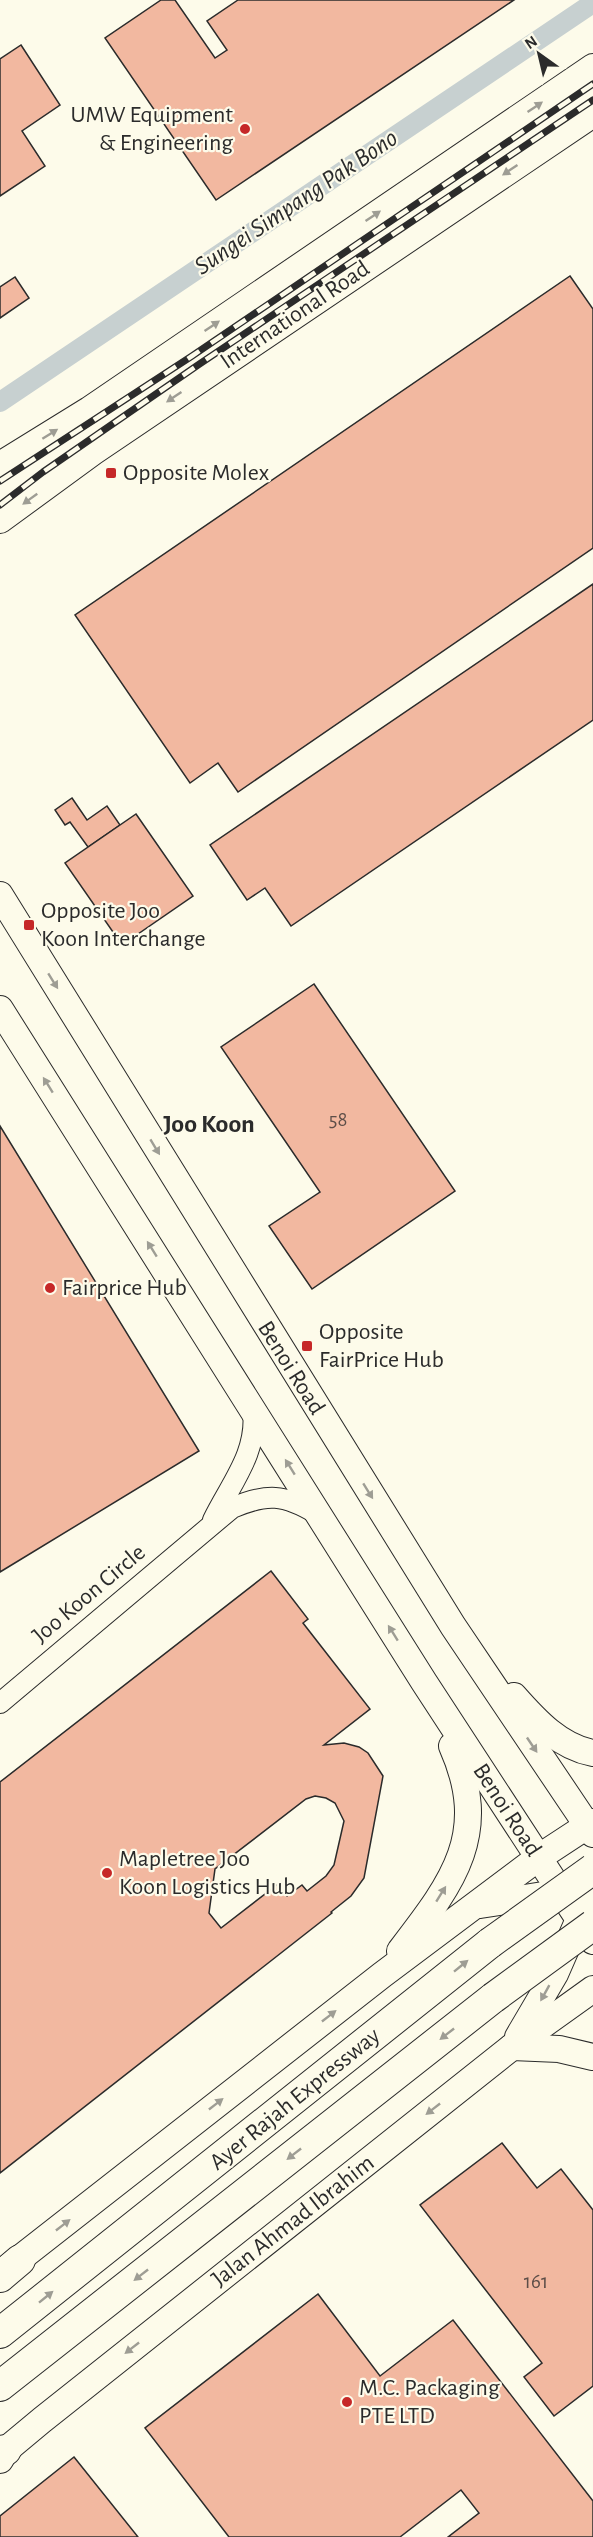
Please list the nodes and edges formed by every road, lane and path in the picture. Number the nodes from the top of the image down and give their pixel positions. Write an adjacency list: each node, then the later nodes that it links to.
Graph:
1 (593, 67): 3 (main road, International Road, one-way to 1)
2 (593, 114): 4 (main road, International Road, one-way to 4)
3 (0, 465)
4 (0, 520)
5 (0, 895): 10 (main road, Benoi Road, one-way to 10)
6 (0, 1009): 7 (main road, Benoi Road, one-way to 6)
7 (253, 1408): 8 (main road, Benoi Road, one-way to 7); 9 (street, Joo Koon Circle)
8 (321, 1516): 9 (street, Joo Koon Circle); 11 (main road, Benoi Road, one-way to 8)
9 (211, 1525): 12 (street, Joo Koon Circle)
10 (453, 1626): 13 (main road); 14 (main road, Benoi Road, one-way to 14)
11 (424, 1682): 15 (main road, Benoi Road); 20 (main road, one-way to 11)
12 (0, 1703)
13 (593, 1753)
14 (591, 1827): 15 (main road)
15 (540, 1862): 16 (main road); 17 (main road, Benoi Road); 18 (main road)
16 (593, 1884): 17 (main road); 19 (main road); 25 (highway, Ayer Rajah Expressway, one-way to 16, bridge)
17 (560, 1892): 18 (main road); 19 (main road, Benoi Road)
18 (473, 1906): 20 (main road)
19 (589, 1929): 22 (main road, one-way to 22); 26 (highway, Ayer Rajah Expressway, one-way to 26, bridge)
20 (382, 1975): 24 (main road, one-way to 20)
21 (593, 1989): 22 (main road, Jalan Ahmad Ibrahim)
22 (512, 2047): 23 (main road); 27 (main road, Jalan Ahmad Ibrahim, one-way to 27)
23 (593, 2057)
24 (7, 2270)
25 (0, 2333)
26 (0, 2386)
27 (2, 2454)

